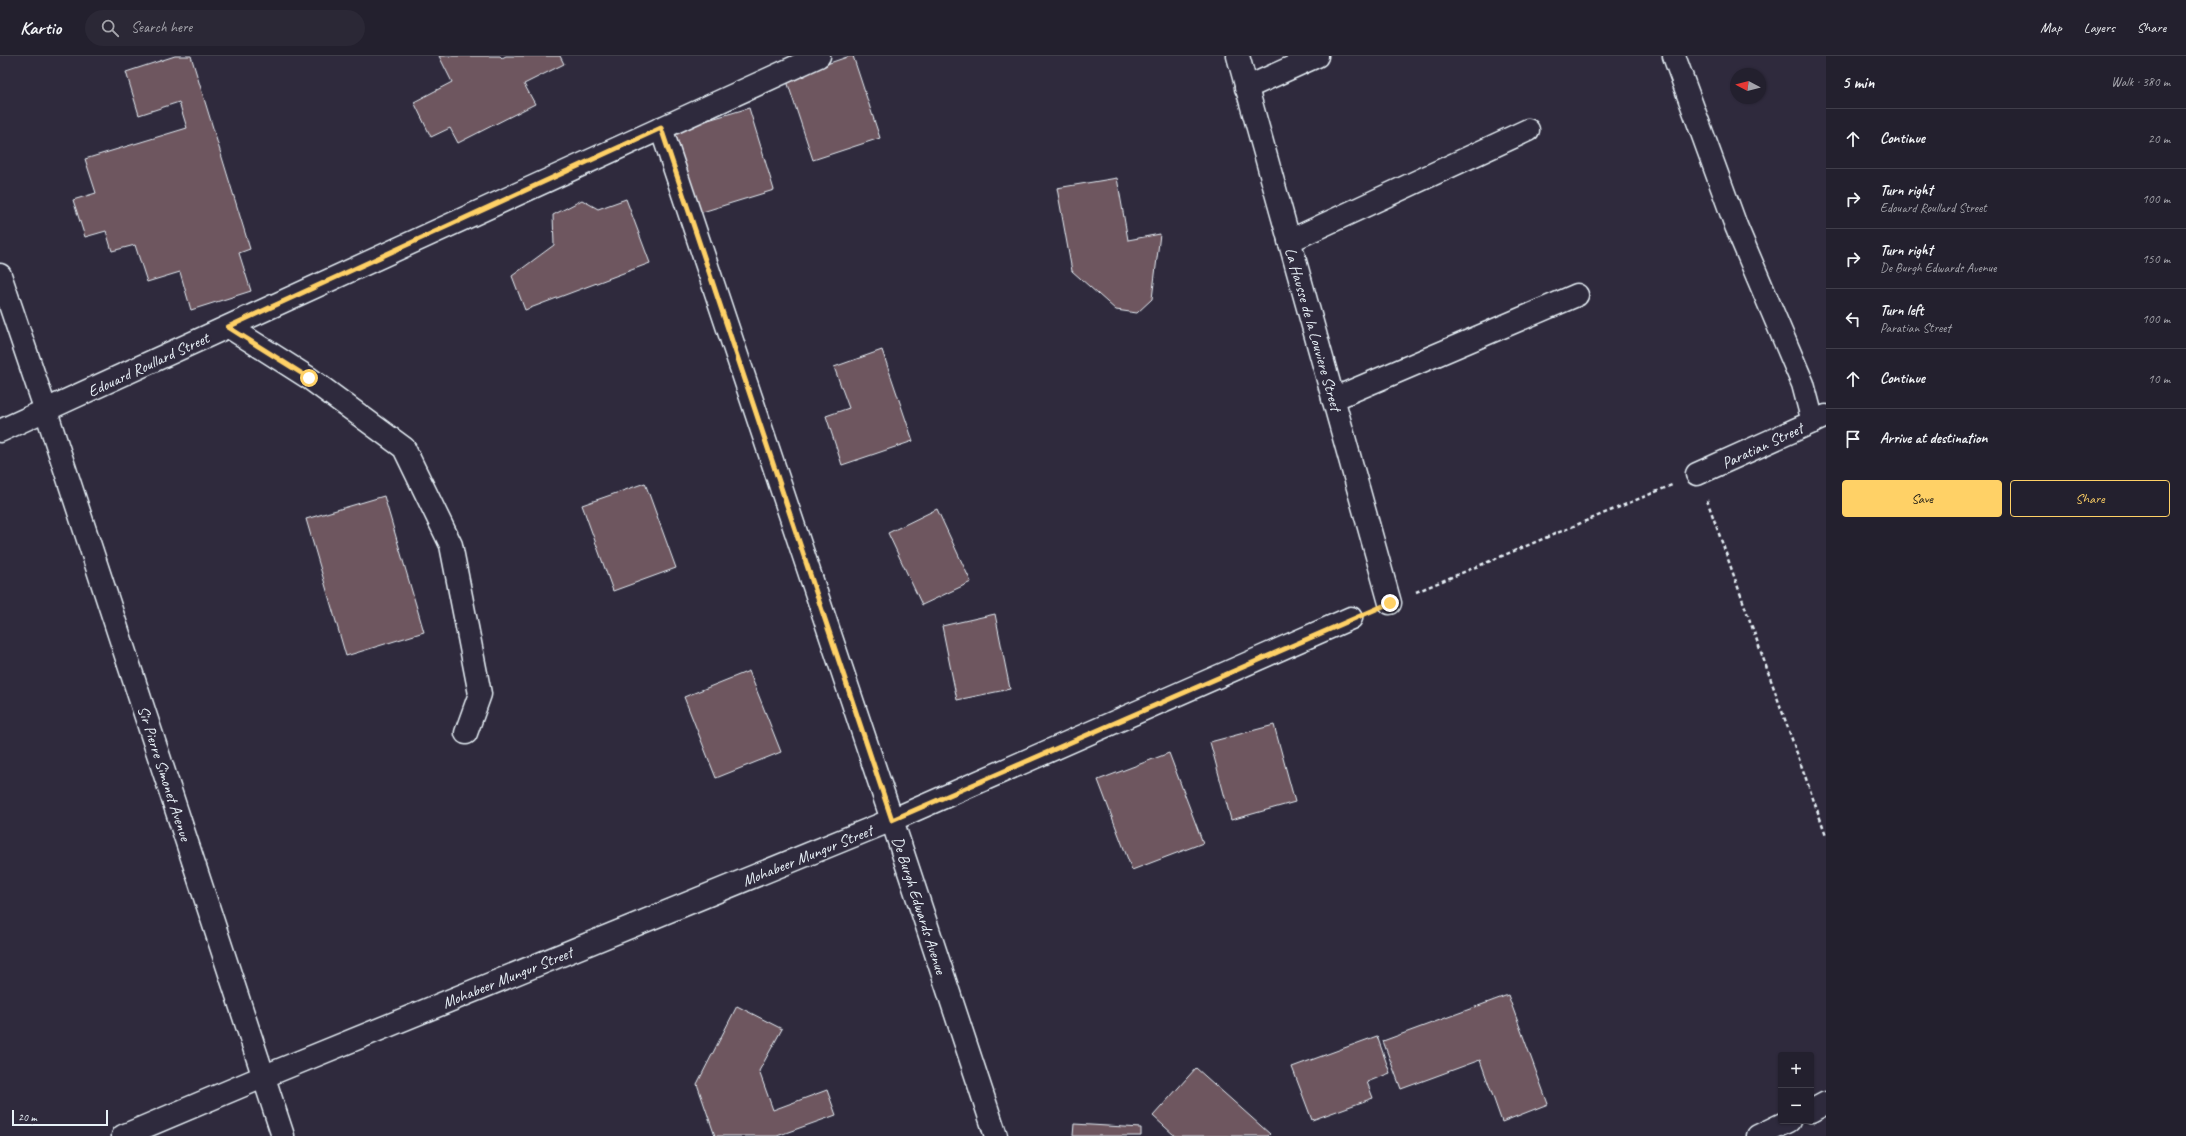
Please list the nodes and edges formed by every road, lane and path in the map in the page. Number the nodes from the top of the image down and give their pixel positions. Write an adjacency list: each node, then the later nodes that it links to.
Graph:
1 (819, 56): 6 (street, Edouard Roullard Street)
2 (1238, 56): 5 (street, La Hausse de la Louviere Street)
3 (1317, 56): 5 (street)
4 (1674, 56): 14 (street)
5 (1246, 88): 8 (street, La Hausse de la Louviere Street)
6 (661, 128): 11 (street, Edouard Roullard Street); 20 (street, De Burgh Edwards Avenue)
7 (1528, 130): 8 (street)
8 (1289, 241): 12 (street, La Hausse de la Louviere Street)
9 (0, 275): 13 (street, Sir Pierre Simonet Avenue)
10 (1577, 295): 12 (street)
11 (228, 327): 13 (street, Edouard Roullard Street); 19 (street)
12 (1333, 399): 17 (street, La Hausse de la Louviere Street)
13 (46, 410): 15 (street, Edouard Roullard Street); 22 (street, Sir Pierre Simonet Avenue)
14 (1819, 419): 16 (street, Paratian Street)
15 (0, 431)
16 (1697, 474): 17 (path); 21 (path)
17 (1390, 603)
18 (1351, 618): 20 (street)
19 (466, 734)
20 (892, 820): 22 (street, Mohabeer Mungur Street); 28 (street, De Burgh Edwards Avenue)
21 (1826, 835)
22 (265, 1076): 26 (street, Mohabeer Mungur Street); 27 (street, Sir Pierre Simonet Avenue)
23 (1826, 1103): 24 (street)
24 (1814, 1109)
25 (1783, 1124): 29 (street)
26 (123, 1136)
27 (283, 1136)
28 (996, 1136)
29 (1758, 1136)

